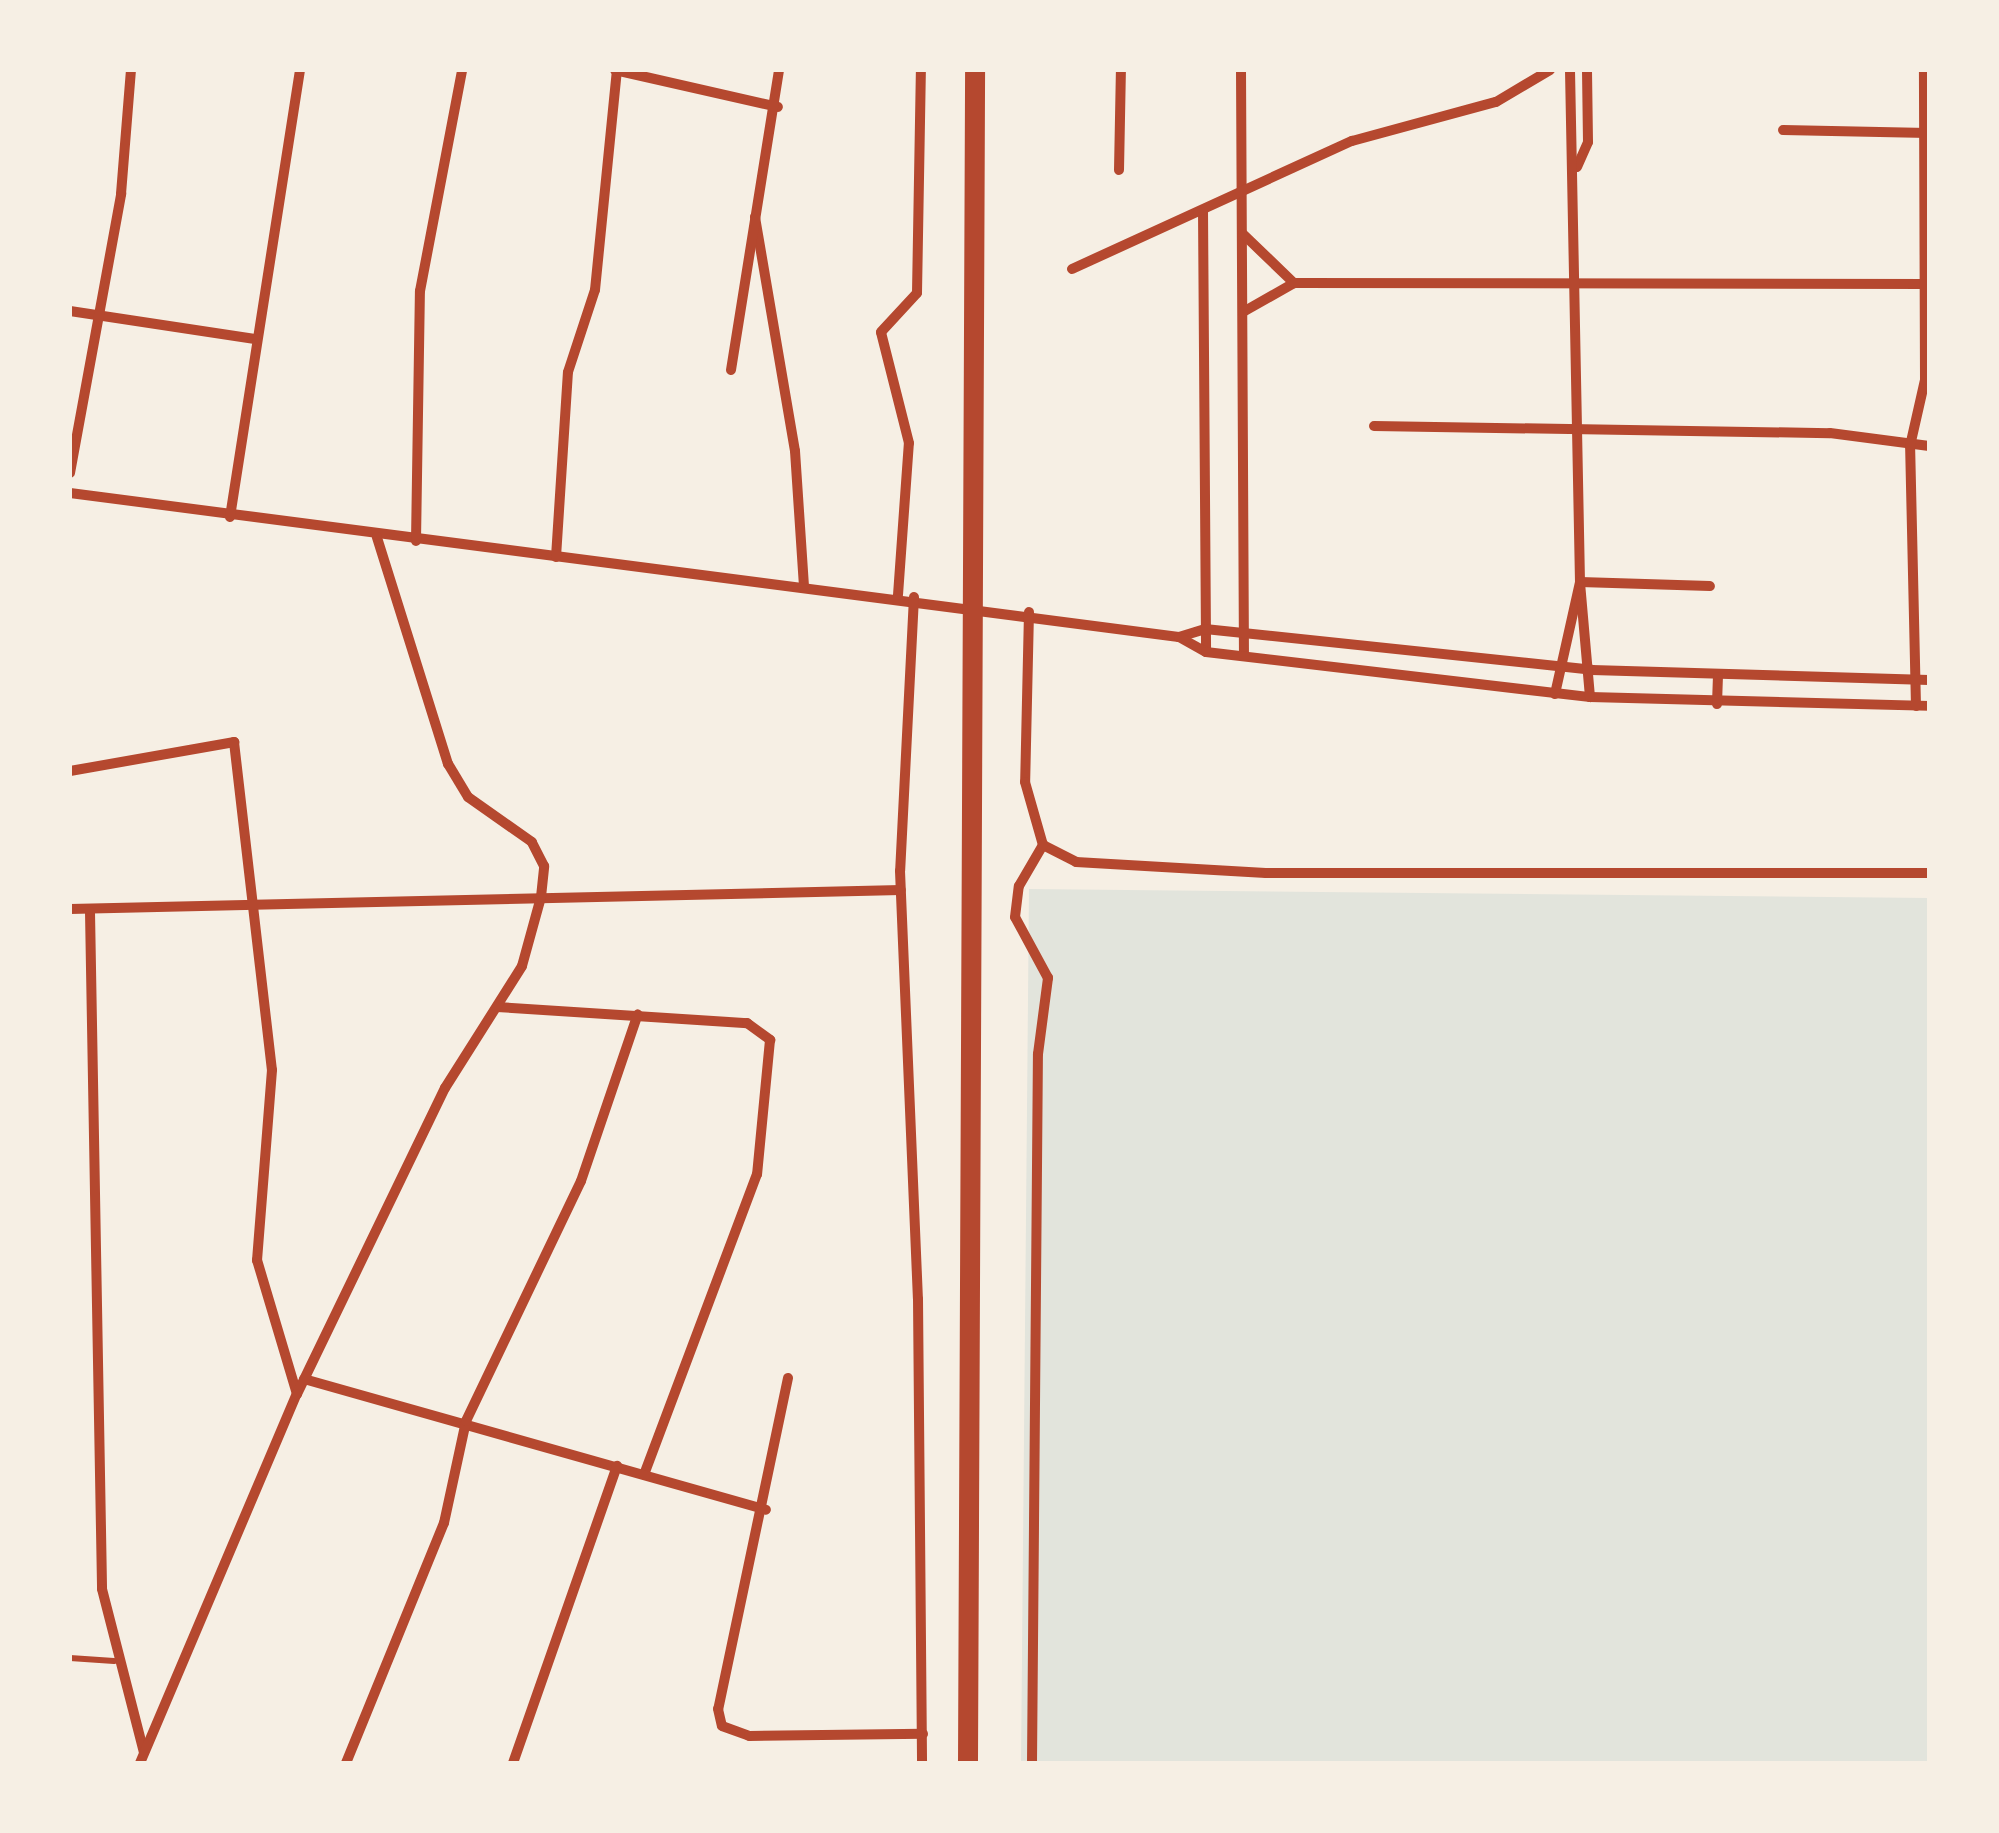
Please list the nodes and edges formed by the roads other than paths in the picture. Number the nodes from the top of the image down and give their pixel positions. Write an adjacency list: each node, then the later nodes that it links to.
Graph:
1 (131, 70): 29 (street)
2 (300, 70): 30 (street)
3 (462, 70): 42 (street)
4 (616, 70): 14 (street); 43 (street)
5 (779, 70): 14 (street)
6 (921, 70): 47 (street)
7 (976, 70): 89 (highway)
8 (1121, 70): 18 (street)
9 (1241, 70): 19 (street)
10 (1550, 70): 19 (street)
11 (1570, 70): 17 (street)
12 (1587, 70): 17 (street)
13 (1924, 70): 16 (street)
14 (778, 107): 21 (street)
15 (1783, 130): 16 (street)
16 (1926, 133): 26 (street)
17 (1577, 168): 25 (street)
18 (1119, 170)
19 (1242, 188): 20 (street); 22 (street)
20 (1203, 210): 23 (street); 50 (street)
21 (755, 216): 31 (street); 45 (street)
22 (1242, 234): 24 (street); 28 (street)
23 (1072, 269)
24 (1294, 283): 25 (street); 28 (street)
25 (1574, 284): 26 (street); 35 (street)
26 (1925, 284): 32 (street)
27 (70, 311): 29 (street)
28 (1243, 312): 51 (street)
29 (101, 316): 30 (street); 38 (street)
30 (255, 339): 40 (street)
31 (731, 370)
32 (1925, 380): 33 (street); 36 (street)
33 (1929, 396)
34 (1374, 426): 35 (street)
35 (1570, 428): 36 (street); 44 (street)
36 (1910, 446): 37 (street); 58 (street)
37 (1929, 446)
38 (70, 474)
39 (70, 492): 40 (street)
40 (230, 517): 41 (street)
41 (377, 537): 42 (street); 69 (street)
42 (416, 541): 43 (street)
43 (556, 557): 45 (street)
44 (1580, 582): 46 (street); 55 (street); 56 (street)
45 (804, 585): 47 (street)
46 (1710, 586)
47 (898, 596): 48 (street)
48 (914, 597): 49 (street); 68 (street)
49 (1029, 612): 52 (street); 66 (street)
50 (1205, 630): 51 (street); 52 (street); 53 (street)
51 (1245, 633): 54 (street); 55 (street)
52 (1179, 637): 53 (street)
53 (1206, 652): 54 (street)
54 (1244, 656): 60 (street)
55 (1558, 667): 56 (street); 60 (street)
56 (1592, 670): 57 (street); 61 (street)
57 (1718, 677): 58 (street); 62 (street)
58 (1916, 679): 59 (street); 63 (street)
59 (1929, 680)
60 (1556, 694): 61 (street)
61 (1590, 697): 62 (street)
62 (1717, 704): 63 (street)
63 (1916, 706): 64 (street)
64 (1929, 706)
65 (70, 771): 70 (street)
66 (1043, 846): 67 (street); 90 (street)
67 (1929, 873)
68 (901, 890): 69 (street); 84 (street)
69 (541, 898): 70 (street); 73 (street)
70 (256, 903): 72 (street); 77 (street)
71 (70, 909): 72 (street)
72 (90, 912): 83 (street)
73 (497, 1007): 74 (street); 75 (street)
74 (638, 1014): 78 (street); 80 (street)
75 (304, 1378): 77 (street); 78 (street)
76 (788, 1378): 81 (street)
77 (296, 1394): 85 (street)
78 (466, 1421): 79 (street); 86 (street)
79 (617, 1466): 80 (street); 87 (street)
80 (644, 1474): 81 (street)
81 (766, 1510): 84 (street)
82 (70, 1658): 83 (lane)
83 (114, 1662): 85 (street)
84 (922, 1734): 88 (street)
85 (142, 1758)
86 (346, 1763)
87 (513, 1763)
88 (922, 1763)
89 (968, 1763)
90 (1032, 1763)

